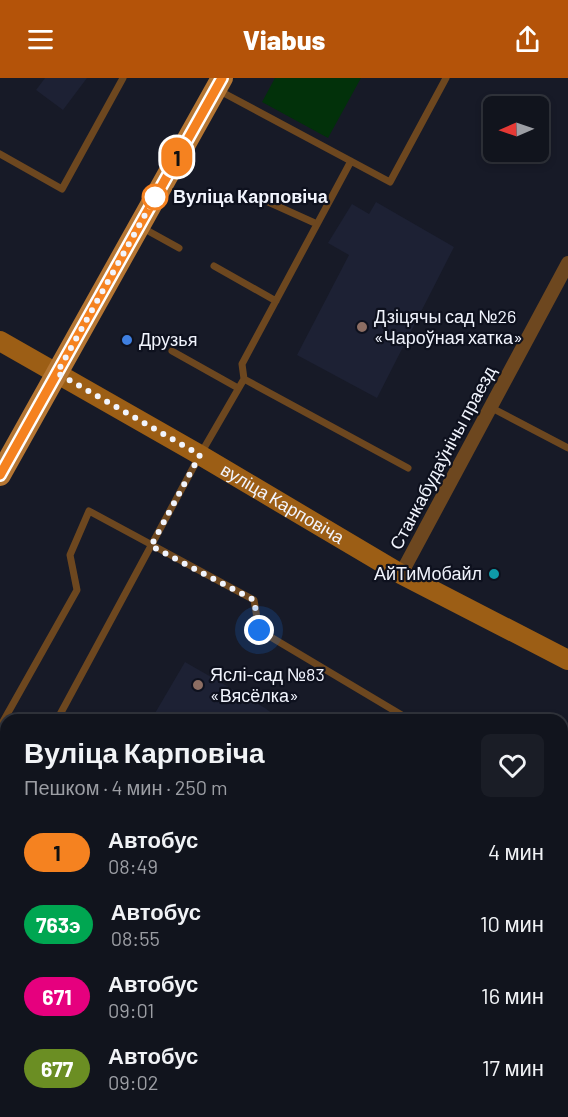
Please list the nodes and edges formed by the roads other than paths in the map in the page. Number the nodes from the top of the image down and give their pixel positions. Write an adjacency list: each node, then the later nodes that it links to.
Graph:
1 (123, 78): 4 (lane)
2 (446, 78): 5 (lane)
3 (219, 83): 5 (lane); 8 (main road)
4 (0, 154)
5 (351, 161): 7 (lane)
6 (266, 201): 7 (lane)
7 (317, 224): 12 (lane)
8 (139, 226): 9 (lane); 15 (main road)
9 (179, 248)
10 (568, 263): 18 (street, Станкабудаўнічы праезд)
11 (214, 266): 12 (lane)
12 (276, 300): 16 (lane)
13 (0, 341): 15 (street, вуліца Карповіча)
14 (172, 351): 17 (lane)
15 (57, 373): 20 (street, вуліца Карповіча); 22 (main road)
16 (244, 379): 17 (lane); 21 (lane)
17 (238, 388): 20 (lane)
18 (490, 407): 19 (lane); 24 (street, Станкабудаўнічы праезд)
19 (568, 448)
20 (200, 455): 23 (lane); 24 (street, вуліца Карповіча)
21 (408, 468)
22 (0, 475)
23 (151, 546): 26 (lane); 27 (lane); 28 (lane)
24 (401, 574): 25 (street, вуліца Карповіча)
25 (568, 660)
26 (7, 714)
27 (60, 714)
28 (400, 714)

